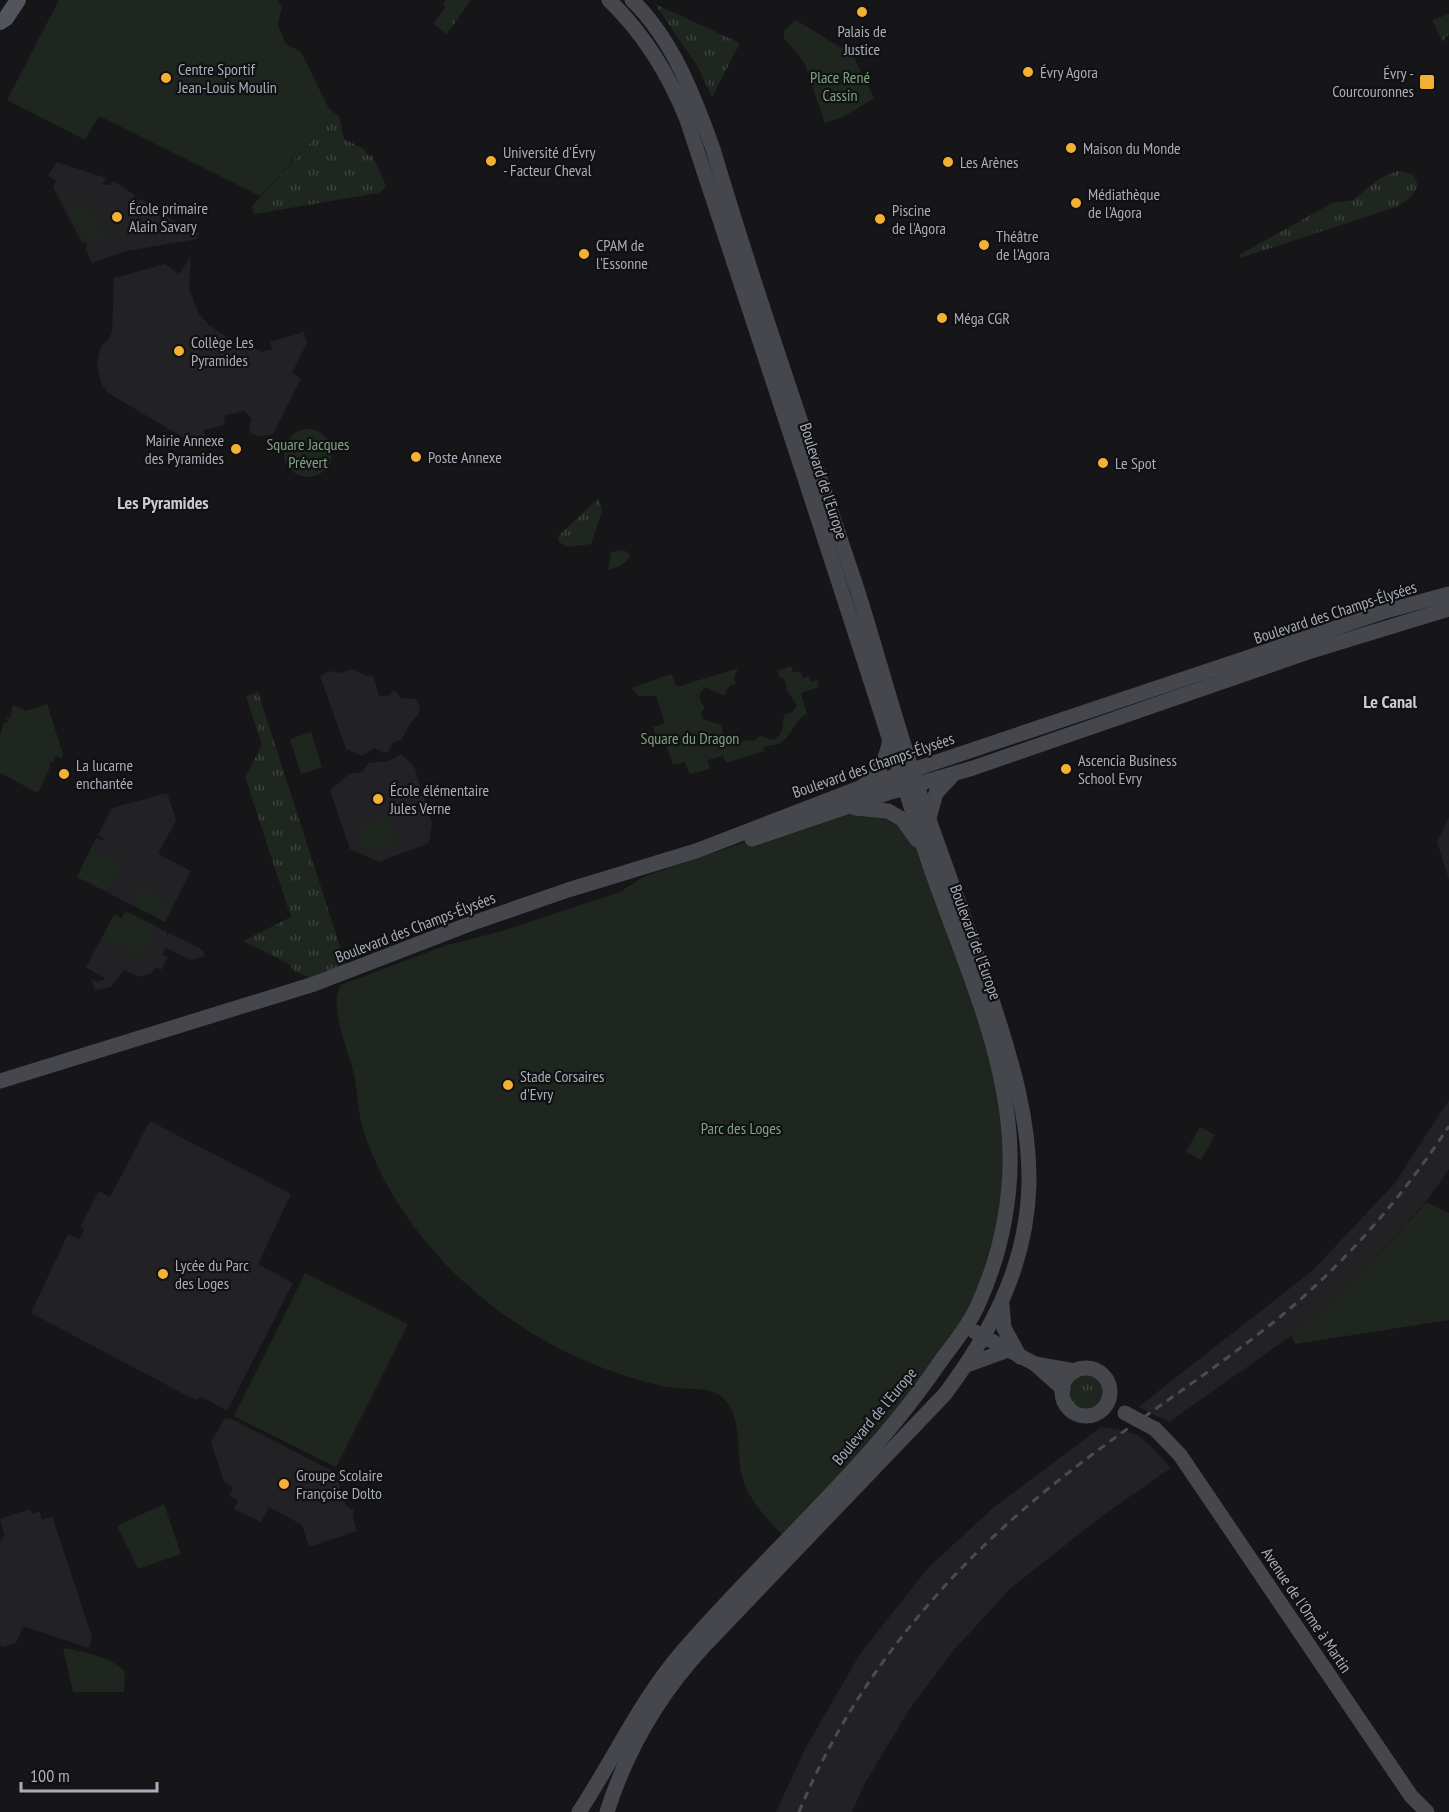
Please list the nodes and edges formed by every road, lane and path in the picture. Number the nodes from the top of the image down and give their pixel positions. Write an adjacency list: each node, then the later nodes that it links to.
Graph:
1 (9, 0): 5 (main road)
2 (18, 0): 6 (main road)
3 (609, 0): 9 (main road, Boulevard de l'Europe)
4 (632, 0): 9 (main road, Boulevard de l'Europe)
5 (0, 16)
6 (0, 22)
7 (1449, 594): 10 (main road, Boulevard des Champs-Élysées)
8 (1449, 609): 11 (main road, Boulevard des Champs-Élysées)
9 (897, 736): 10 (main road); 12 (main road, Boulevard de l'Europe); 13 (main road)
10 (941, 760): 12 (main road, Boulevard des Champs-Élysées)
11 (958, 773): 12 (main road, Boulevard des Champs-Élysées); 15 (main road)
12 (910, 779): 13 (main road, Boulevard des Champs-Élysées); 14 (main road, Boulevard des Champs-Élysées); 15 (main road, Boulevard de l'Europe); 16 (main road, Boulevard de l'Europe)
13 (862, 787): 17 (main road, Boulevard des Champs-Élysées)
14 (850, 806): 16 (main road); 17 (main road, Boulevard des Champs-Élysées)
15 (929, 818): 19 (main road, Boulevard de l'Europe)
16 (927, 855): 20 (main road, Boulevard de l'Europe)
17 (314, 984): 18 (main road, Boulevard des Champs-Élysées)
18 (0, 1082)
19 (1002, 1305): 21 (main road, Boulevard de l'Europe); 22 (main road)
20 (964, 1327): 21 (main road); 30 (main road, Boulevard de l'Europe)
21 (984, 1337): 22 (main road); 24 (main road, Boulevard de l'Europe)
22 (1014, 1353): 23 (main road); 24 (main road)
23 (1035, 1364): 25 (main road); 26 (main road)
24 (967, 1365): 31 (main road, Boulevard de l'Europe)
25 (1075, 1371): 26 (main road); 27 (main road)
26 (1063, 1389): 28 (main road)
27 (1110, 1395): 28 (main road); 29 (main road)
28 (1103, 1409): 29 (main road)
29 (1125, 1413): 32 (main road, Avenue de l'Orme à Martin, bridge)
30 (579, 1812)
31 (607, 1812)
32 (1427, 1812)

